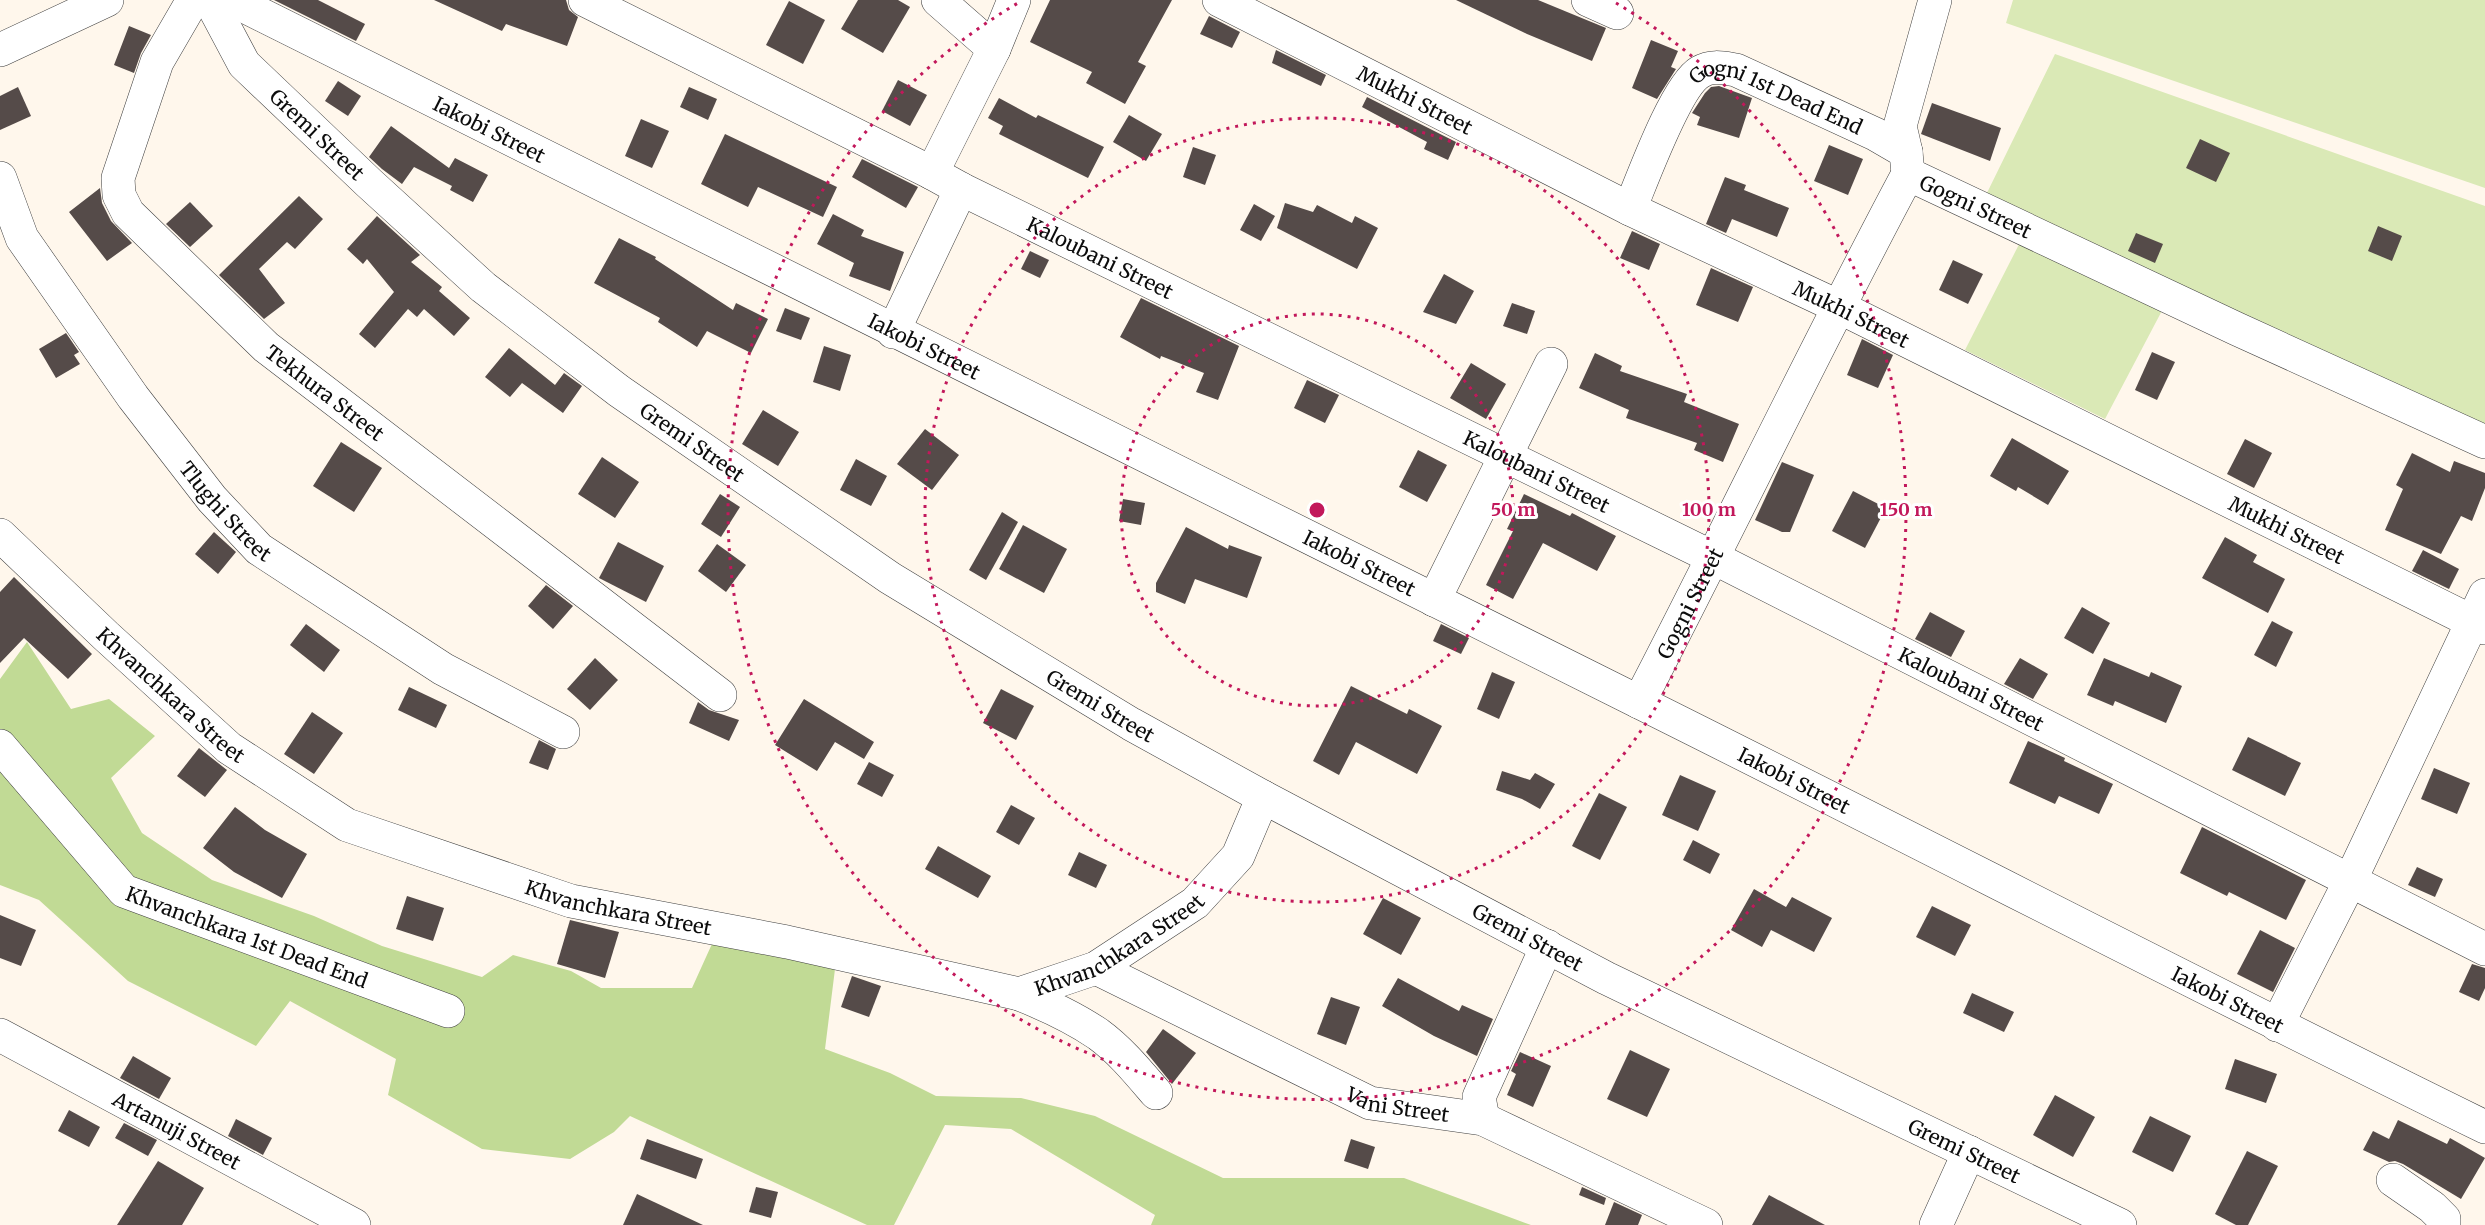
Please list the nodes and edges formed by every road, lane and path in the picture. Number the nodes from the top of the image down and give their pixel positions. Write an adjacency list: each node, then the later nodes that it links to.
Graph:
1 (107, 0): 11 (street)
2 (193, 0): 26 (street, Tekhura Street)
3 (210, 0): 30 (street, Gremi Street)
4 (232, 0): 18 (street, Iakobi Street)
5 (585, 0): 13 (street, Kaloubani Street)
6 (938, 0): 10 (street)
7 (1014, 0): 10 (street)
8 (1219, 0): 16 (street, Mukhi Street)
9 (1935, 0): 12 (street)
10 (994, 49): 13 (street)
11 (0, 50)
12 (1907, 163): 16 (street, Gogni 1st Dead End); 17 (street, Gogni Street); 20 (street, Gogni Street)
13 (932, 173): 15 (street, Kaloubani Street)
14 (0, 178): 28 (street, Tlughi Street)
15 (961, 189): 18 (street); 21 (street, Kaloubani Street)
16 (1630, 209): 17 (street, Mukhi Street)
17 (1837, 306): 23 (street, Gogni Street); 25 (street, Mukhi Street)
18 (893, 332): 24 (street, Iakobi Street)
19 (1551, 364): 21 (street)
20 (2485, 441)
21 (1506, 457): 23 (street, Kaloubani Street); 24 (street)
22 (0, 535): 35 (street, Khvanchkara Street)
23 (1714, 558): 27 (street, Gogni Street); 31 (street, Kaloubani Street)
24 (1434, 600): 27 (street, Iakobi Street)
25 (2481, 615): 31 (street)
26 (720, 696)
27 (1639, 702): 37 (street, Iakobi Street)
28 (563, 732)
29 (0, 746): 36 (street, Khvanchkara 1st Dead End)
30 (1263, 798): 32 (street, Gremi Street); 34 (street, Khvanchkara Street)
31 (2350, 881): 33 (street, Kaloubani Street); 37 (street)
32 (1547, 946): 40 (street); 42 (street, Gremi Street)
33 (2485, 949)
34 (1095, 968): 35 (street, Khvanchkara Street); 40 (street, Vani Street)
35 (1019, 994): 39 (street)
36 (448, 1011)
37 (2277, 1025): 41 (street, Iakobi Street)
38 (0, 1035): 44 (street, Artanuji Street)
39 (1156, 1093)
40 (1483, 1119): 45 (street, Vani Street)
41 (2485, 1127)
42 (1969, 1152): 46 (street); 47 (street, Gremi Street)
43 (2393, 1180): 48 (street)
44 (354, 1225)
45 (1706, 1225)
46 (1935, 1225)
47 (2120, 1225)
48 (2444, 1225)

